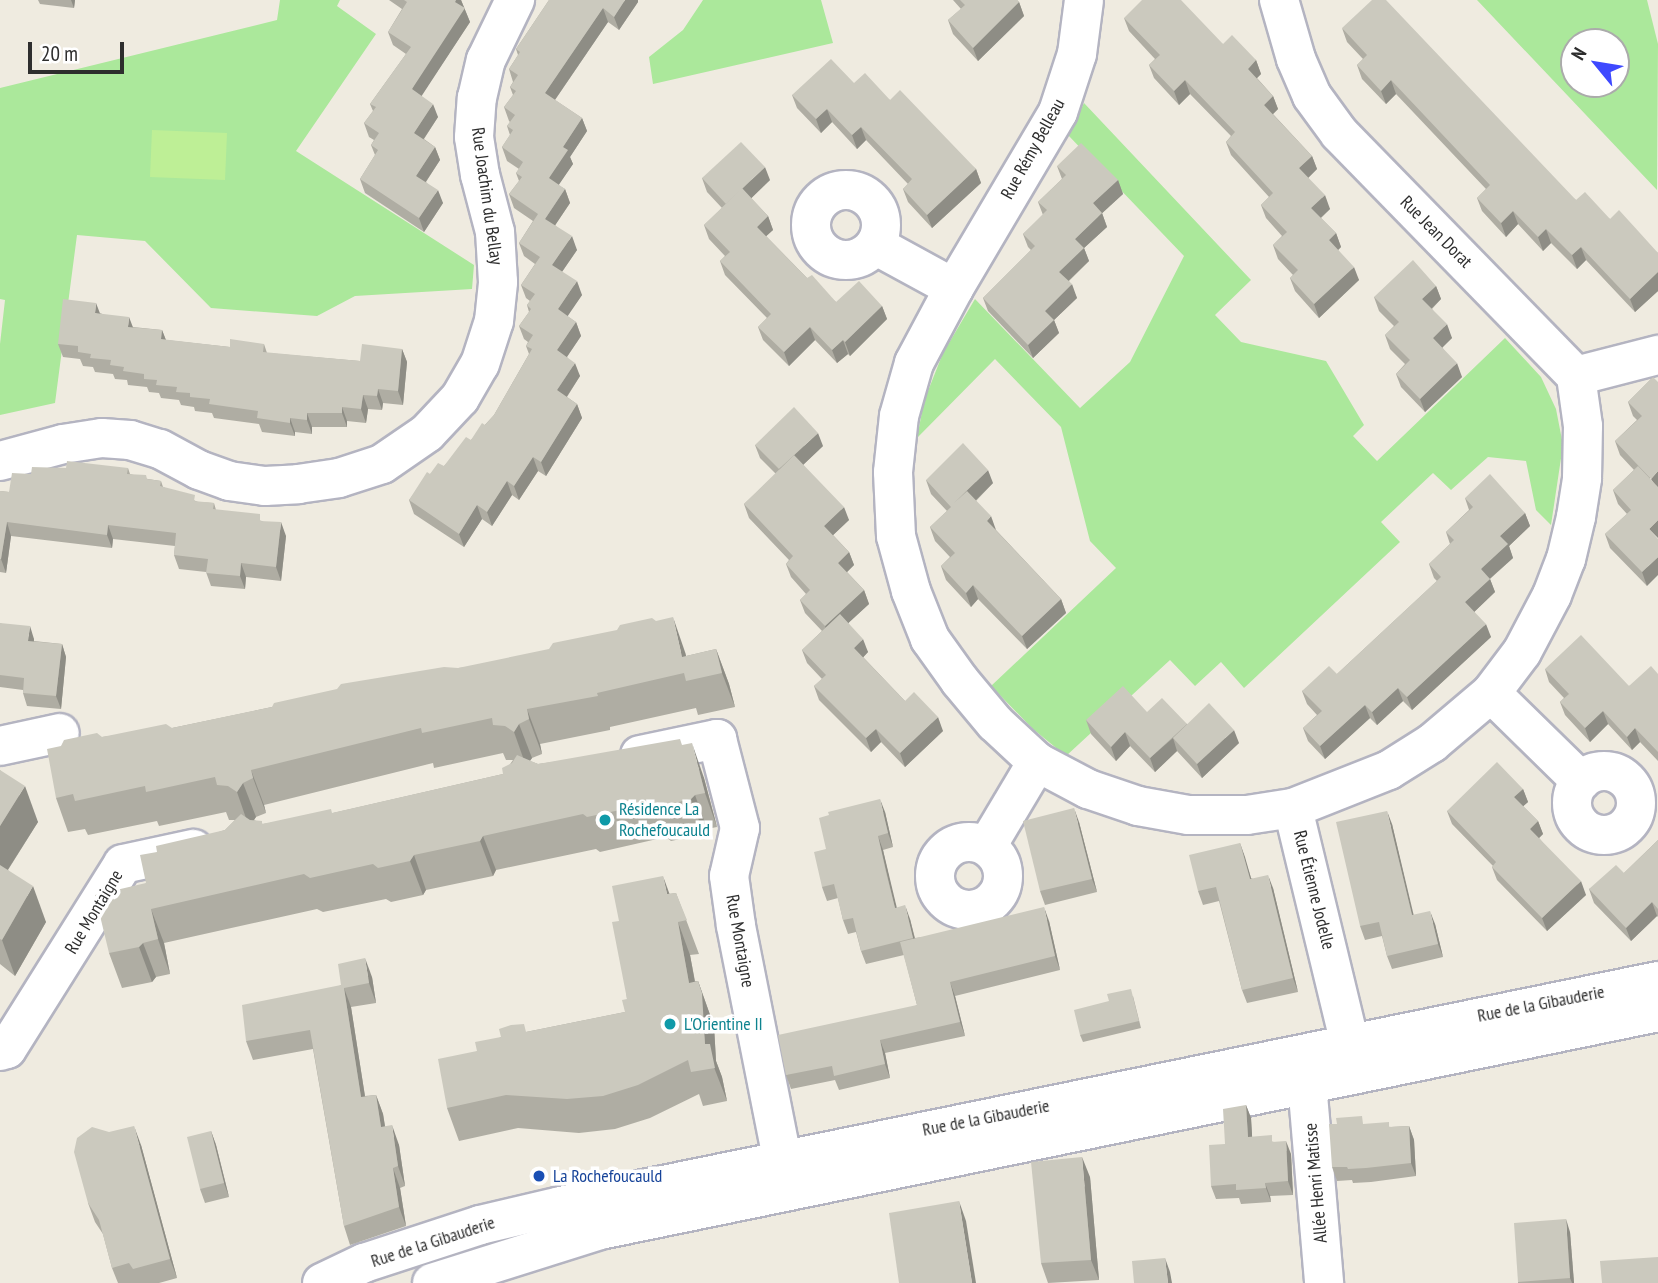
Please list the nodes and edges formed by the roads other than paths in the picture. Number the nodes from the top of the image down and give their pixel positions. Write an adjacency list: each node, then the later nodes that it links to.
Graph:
1 (515, 0): 8 (street, Rue Joachim du Bellay)
2 (1084, 0): 5 (street, Rue Rémy Belleau)
3 (1279, 0): 7 (street, Rue Jean Dorat)
4 (875, 245): 5 (street)
5 (954, 288): 13 (street, Rue Rémy Belleau)
6 (1658, 355): 7 (street)
7 (1576, 376): 9 (street, Rue Étienne Jodelle)
8 (0, 461)
9 (1491, 693): 14 (street); 15 (street, Rue Étienne Jodelle)
10 (60, 733): 11 (street)
11 (0, 746)
12 (612, 761): 23 (street, Rue Montaigne)
13 (1037, 761): 15 (street, Rue Rémy Belleau); 17 (street)
14 (1581, 780)
15 (1293, 808): 21 (street, Rue Étienne Jodelle)
16 (233, 841): 20 (street, Rue Montaigne)
17 (986, 846)
18 (1658, 981): 21 (street, Rue de la Gibauderie)
19 (1658, 1012): 21 (street, Rue de la Gibauderie)
20 (15, 1048)
21 (1354, 1059): 22 (street, Rue de la Gibauderie); 23 (street, Rue de la Gibauderie)
22 (1307, 1083): 23 (street, Rue de la Gibauderie); 27 (street, Allée Henri Matisse)
23 (785, 1175): 24 (street, Rue de la Gibauderie); 25 (street, Rue de la Gibauderie)
24 (523, 1268): 26 (street, Rue de la Gibauderie)
25 (321, 1283)
26 (432, 1283)
27 (1324, 1283)

